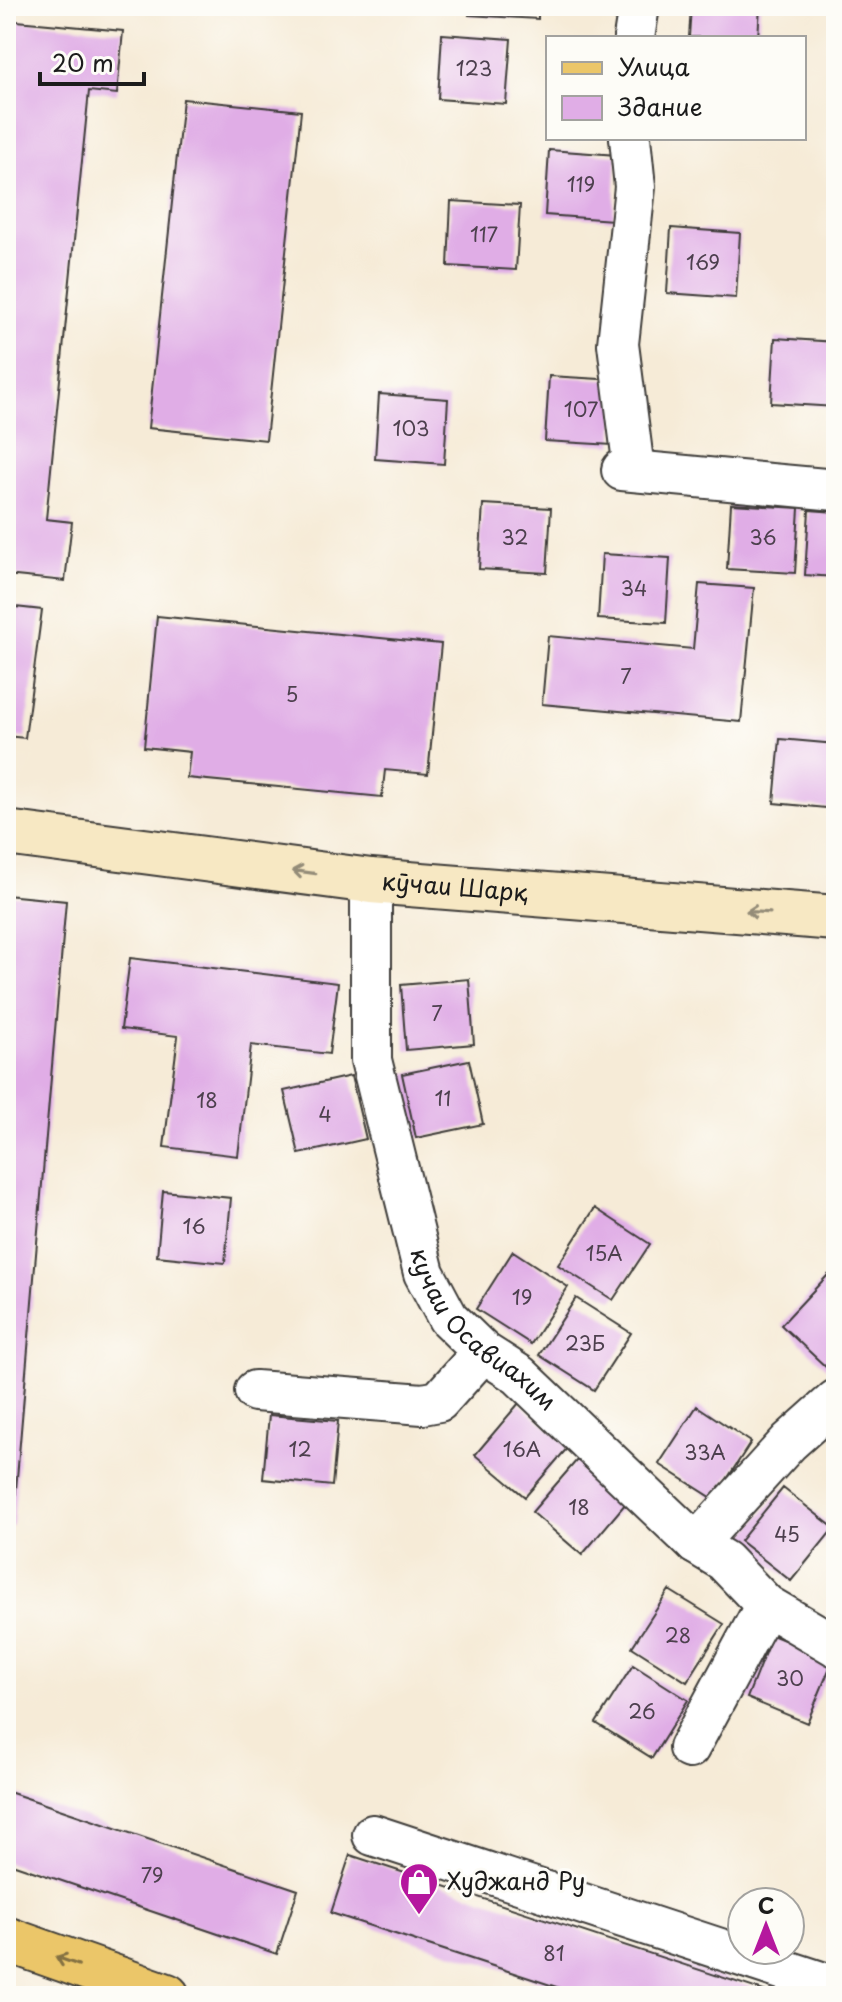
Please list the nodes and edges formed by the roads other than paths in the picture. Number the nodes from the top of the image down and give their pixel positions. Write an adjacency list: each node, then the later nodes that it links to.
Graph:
1 (639, 6): 2 (street)
2 (634, 36)
3 (630, 140): 4 (street)
4 (836, 490)
5 (6, 833): 6 (main road, кӯчаи Шарқ, one-way to 5)
6 (371, 881): 7 (main road, кӯчаи Шарқ, one-way to 6); 8 (street, кучаи Осавиахим)
7 (836, 918)
8 (483, 1352): 9 (street); 11 (street, кучаи Осавиахим)
9 (255, 1391)
10 (836, 1400): 11 (street)
11 (696, 1544): 12 (street, кучаи Осавиахим)
12 (766, 1605): 13 (street, кучаи Осавиахим); 14 (street)
13 (836, 1646)
14 (689, 1748)
15 (373, 1835): 17 (street)
16 (6, 1939): 18 (main road, one-way to 16)
17 (836, 1987)
18 (167, 1996)

